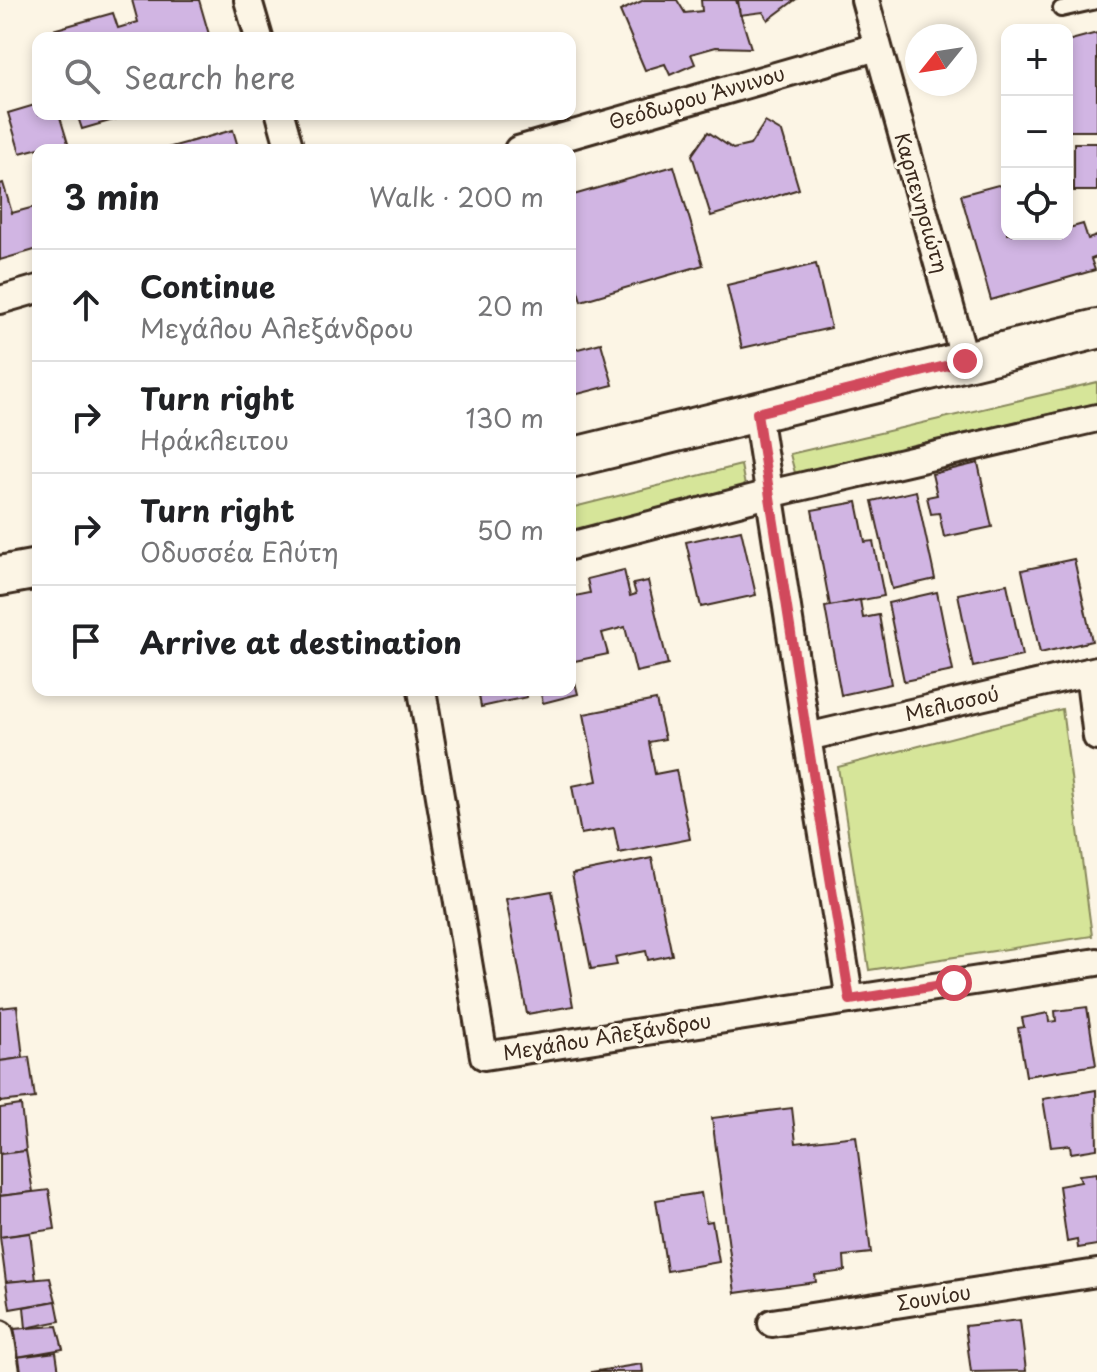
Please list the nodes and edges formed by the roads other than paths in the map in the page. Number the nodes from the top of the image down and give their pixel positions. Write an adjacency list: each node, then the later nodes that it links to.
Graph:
1 (248, 0): 5 (street)
2 (865, 0): 6 (street, Καρπενησιώτη)
3 (1097, 1): 4 (lane)
4 (1061, 9)
5 (257, 32)
6 (877, 47): 9 (street, Θεόδωρου Άννινου); 13 (street, Καρπενησιώτη)
7 (282, 120): 8 (street)
8 (288, 144)
9 (539, 144)
10 (32, 291): 11 (street)
11 (0, 300)
12 (1097, 329): 13 (main road)
13 (965, 361): 14 (main road)
14 (757, 413): 16 (main road); 17 (street)
15 (1097, 418): 17 (street)
16 (576, 457)
17 (769, 494): 18 (street); 23 (street)
18 (576, 544)
19 (32, 570): 20 (main road)
20 (0, 576)
21 (1093, 671): 23 (street, Μελισσού); 24 (street)
22 (423, 696): 26 (street, Μεγάλου Αλεξάνδρου)
23 (807, 737): 26 (street)
24 (1097, 737)
25 (1097, 962): 26 (street, Μεγάλου Αλεξάνδρου)
26 (850, 1000)
27 (1097, 1273): 28 (street, Σουνίου)
28 (772, 1323)
29 (0, 1334): 30 (street)
30 (6, 1372)

